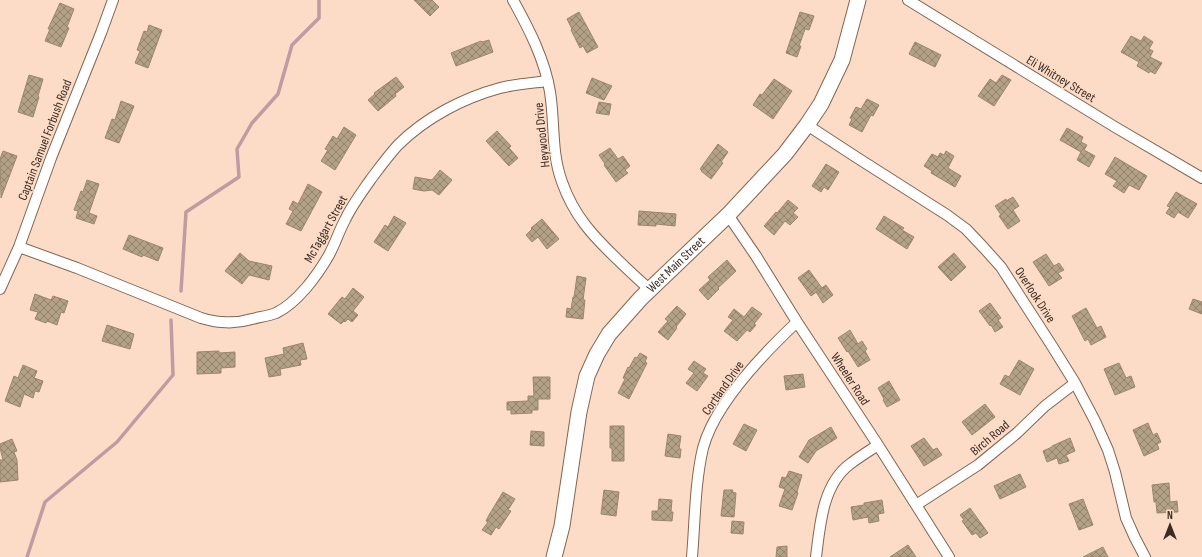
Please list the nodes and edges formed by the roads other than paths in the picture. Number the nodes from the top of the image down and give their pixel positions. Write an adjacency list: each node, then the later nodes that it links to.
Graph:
1 (113, 0): 9 (street, Captain Samuel Forbush Road)
2 (513, 0): 5 (street, Heywood Drive)
3 (858, 0): 6 (street, West Main Street)
4 (908, 0): 7 (street, Eli Whitney Street)
5 (548, 81): 9 (street, McTaggart Street); 11 (street, Heywood Drive)
6 (807, 125): 8 (street, West Main Street); 13 (street, Overlook Drive)
7 (1202, 178)
8 (728, 215): 11 (street, West Main Street); 12 (street, Wheeler Road)
9 (19, 247): 10 (street, Captain Samuel Forbush Road)
10 (0, 289)
11 (649, 289): 16 (street, West Main Street)
12 (797, 322): 14 (street, Wheeler Road); 17 (street, Cortland Drive)
13 (1075, 383): 15 (street, Birch Road); 20 (street, Overlook Drive)
14 (878, 445): 15 (street, Wheeler Road); 18 (street)
15 (916, 505): 19 (street, Wheeler Road)
16 (554, 557)
17 (692, 557)
18 (816, 557)
19 (949, 557)
20 (1145, 557)

